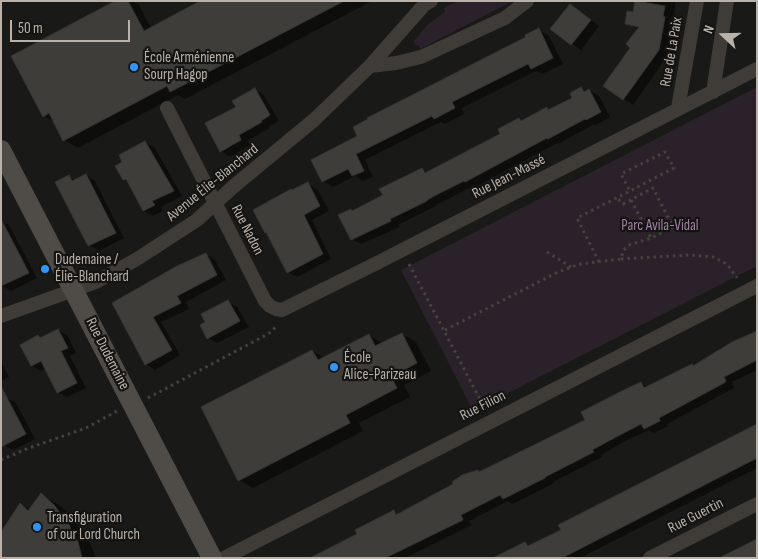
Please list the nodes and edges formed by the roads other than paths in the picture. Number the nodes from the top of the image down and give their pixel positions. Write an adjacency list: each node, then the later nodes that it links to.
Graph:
1 (432, 1): 5 (street, Avenue Élie-Blanchard)
2 (526, 1): 5 (street)
3 (697, 1): 9 (street, Rue de La Paix)
4 (728, 1): 7 (street)
5 (370, 66): 11 (street, Avenue Élie-Blanchard)
6 (757, 69): 7 (street, Rue Jean-Massé)
7 (713, 92): 9 (street, Rue Jean-Massé)
8 (167, 108): 11 (street, Rue Nadon)
9 (678, 108): 14 (street, Rue Jean-Massé)
10 (1, 150): 13 (street, Rue Dudemaine)
11 (216, 204): 13 (street, Avenue Élie-Blanchard); 14 (street, Rue Nadon)
12 (757, 286): 18 (street, Rue Filion)
13 (74, 290): 15 (street, Avenue Élie-Blanchard); 17 (street, Rue Dudemaine)
14 (276, 309)
15 (1, 316)
16 (757, 504): 19 (street, Rue Guertin)
17 (212, 558)
18 (224, 558)
19 (650, 558)

